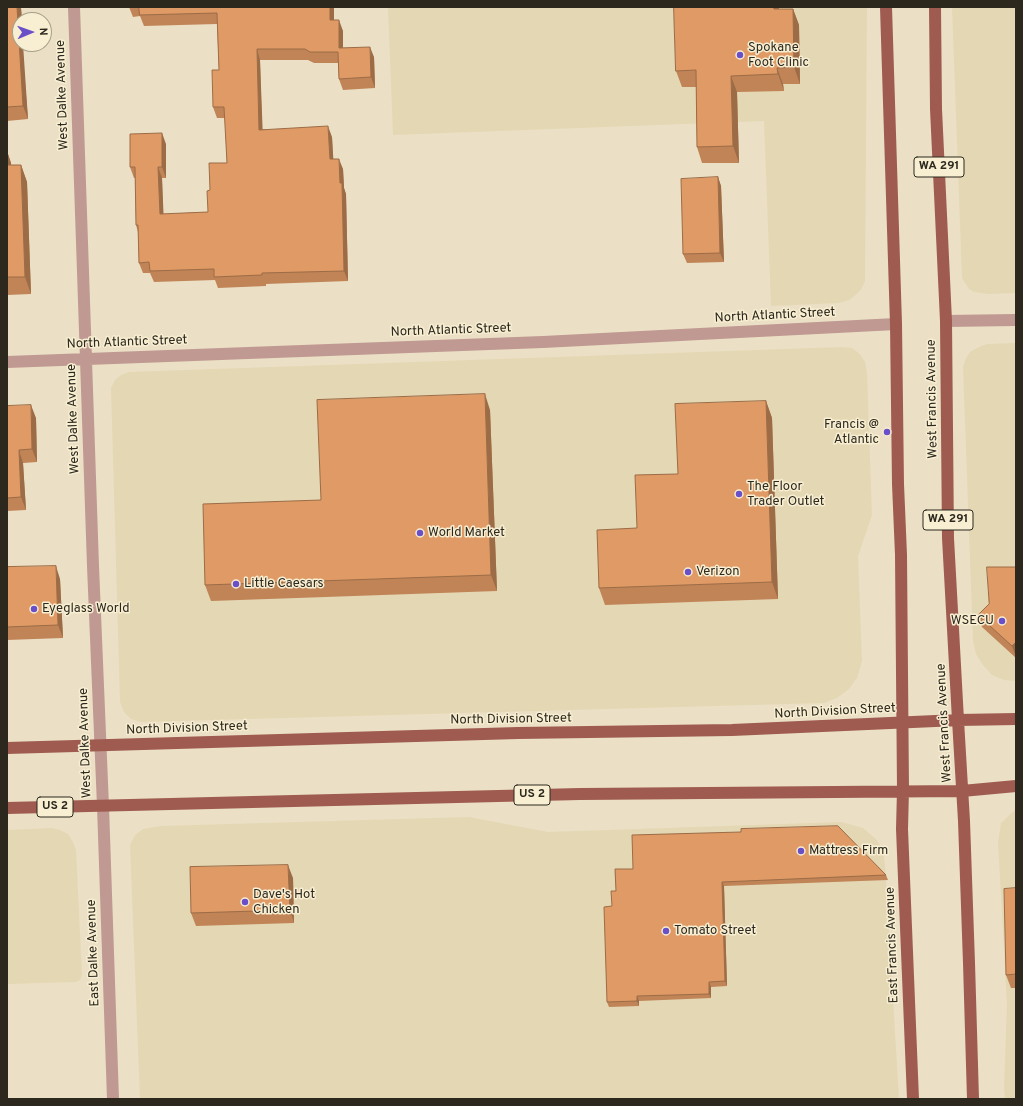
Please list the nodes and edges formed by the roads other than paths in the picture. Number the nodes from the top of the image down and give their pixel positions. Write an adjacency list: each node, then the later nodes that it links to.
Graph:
1 (74, 7): 7 (street, West Dalke Avenue)
2 (886, 7): 6 (main road)
3 (935, 7): 5 (main road, West Francis Avenue / WA 291)
4 (1016, 320): 5 (street)
5 (946, 321): 10 (main road, West Francis Avenue / WA 291)
6 (896, 324): 7 (street, North Atlantic Street); 11 (main road)
7 (86, 359): 8 (street, North Atlantic Street); 12 (street, West Dalke Avenue)
8 (7, 362)
9 (1016, 719): 10 (main road, North Division Street)
10 (958, 720): 11 (main road, North Division Street); 16 (main road, West Francis Avenue / WA 291)
11 (903, 722): 12 (main road, North Division Street); 15 (main road)
12 (100, 746): 13 (main road, North Division Street); 17 (street, West Dalke Avenue)
13 (7, 748)
14 (1016, 786): 16 (main road, US 2)
15 (903, 790): 16 (main road, US 2); 17 (main road, US 2); 20 (main road, East Francis Avenue)
16 (962, 791): 21 (main road)
17 (103, 806): 18 (main road, US 2); 19 (street, East Dalke Avenue)
18 (7, 808)
19 (113, 1099)
20 (913, 1099)
21 (973, 1099)

